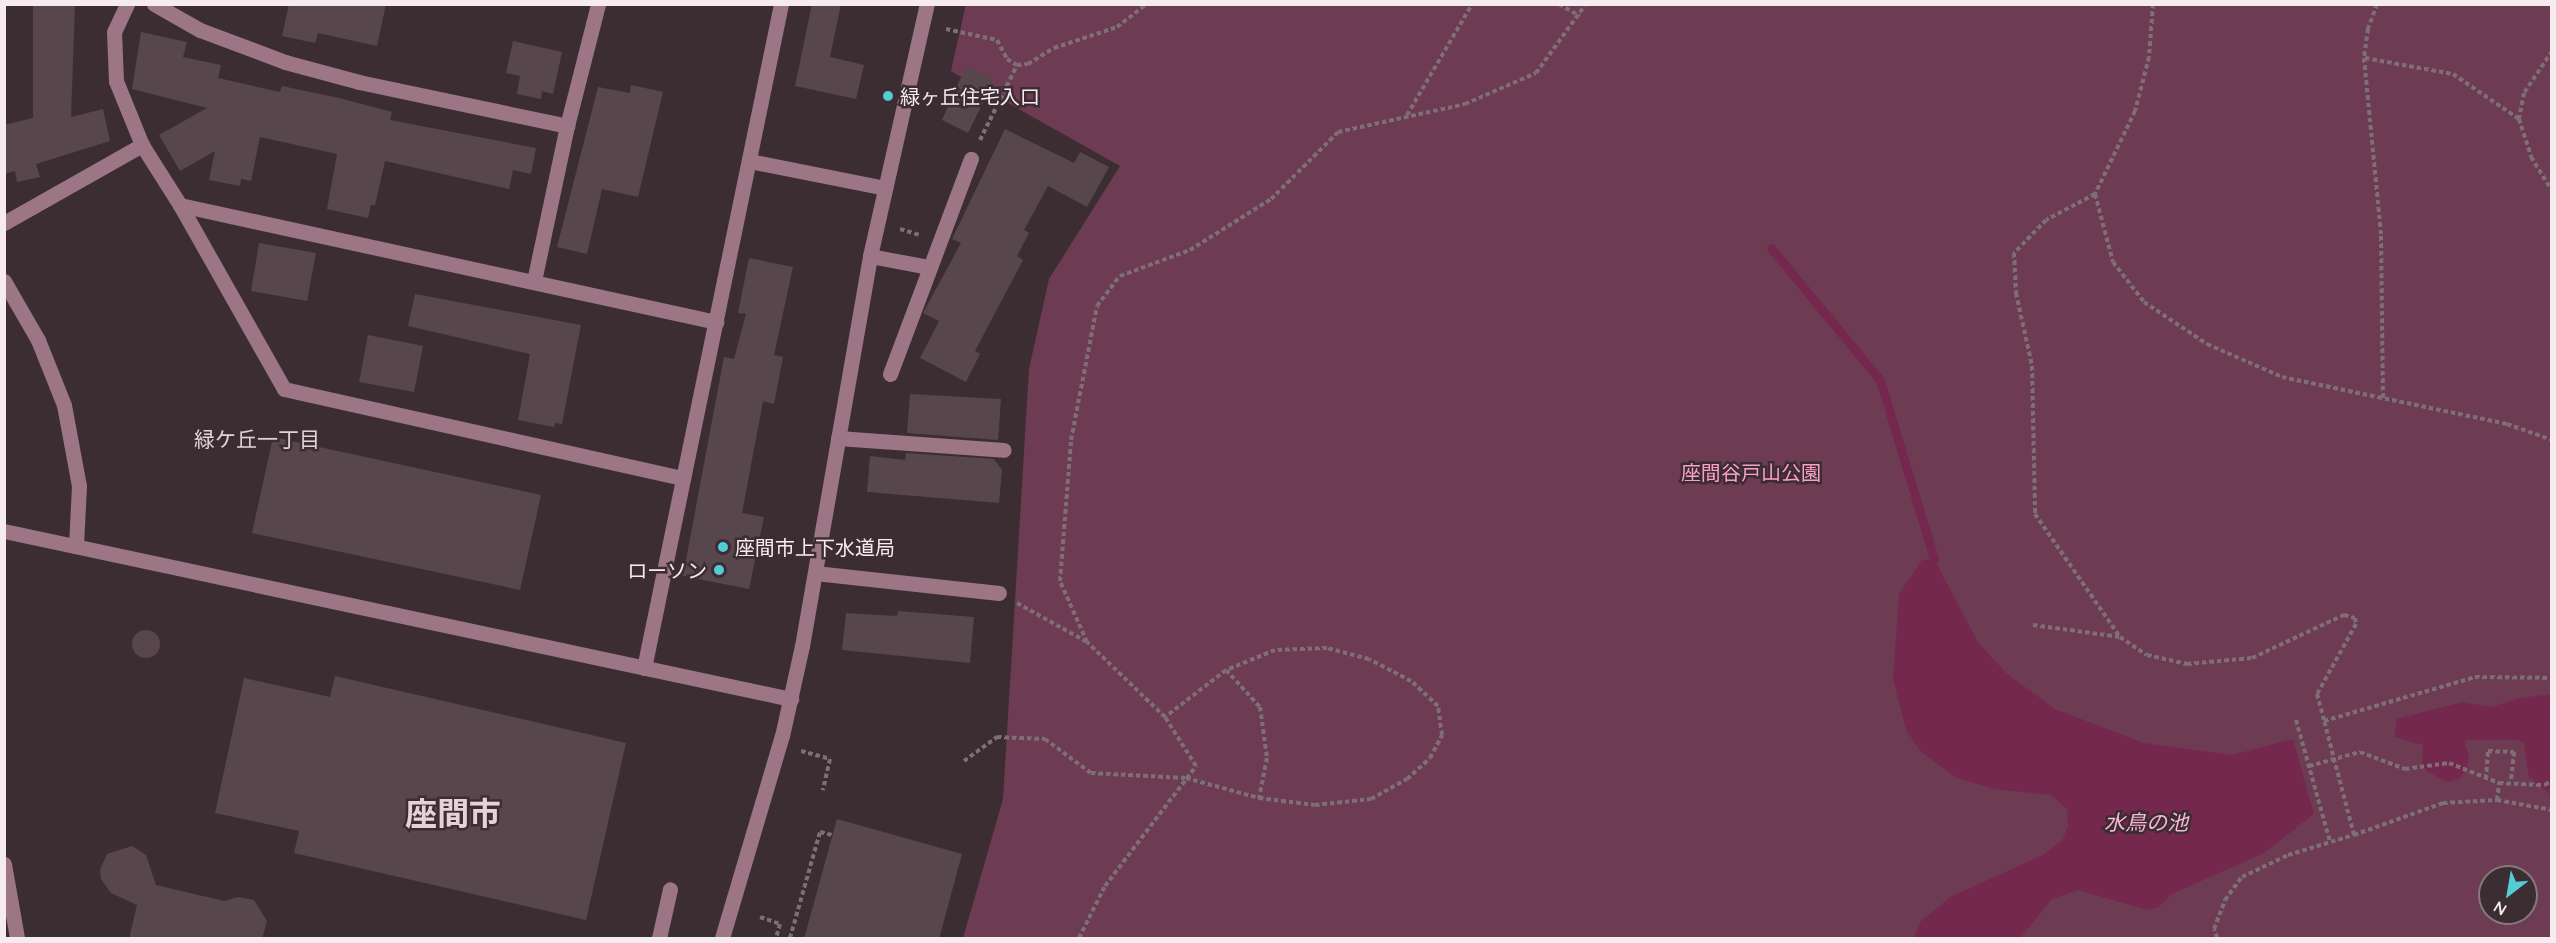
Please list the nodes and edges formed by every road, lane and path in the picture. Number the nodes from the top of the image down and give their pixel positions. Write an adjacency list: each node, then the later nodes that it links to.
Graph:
1 (127, 4): 20 (street)
2 (154, 4): 19 (street)
3 (598, 4): 19 (street)
4 (927, 4): 23 (street)
5 (1146, 4): 16 (path)
6 (1472, 4): 17 (path)
7 (1559, 4): 12 (path)
8 (1586, 4): 12 (path)
9 (2153, 4): 25 (path)
10 (2377, 4): 15 (path)
11 (777, 5): 22 (street)
12 (1580, 16): 17 (path)
13 (946, 29): 16 (path)
14 (2552, 51): 18 (path)
15 (2364, 58): 18 (path); 34 (path)
16 (1017, 65): 21 (path)
17 (1407, 115): 45 (path)
18 (2519, 119): 24 (path)
19 (567, 126): 30 (street)
20 (142, 145): 26 (street); 27 (street)
21 (971, 159): 29 (street)
22 (749, 161): 23 (street); 32 (street)
23 (885, 188): 28 (street)
24 (2552, 190)
25 (2095, 194): 34 (path); 44 (path)
26 (180, 205): 30 (street); 38 (street)
27 (4, 223)
28 (870, 256): 29 (street); 35 (street)
29 (928, 267): 33 (street)
30 (534, 281): 32 (street)
31 (4, 282): 40 (street)
32 (716, 321): 38 (street)
33 (890, 374)
34 (2383, 398): 36 (path)
35 (838, 438): 37 (street); 41 (street)
36 (2552, 440)
37 (1004, 450)
38 (683, 478): 46 (street)
39 (4, 531): 40 (street)
40 (76, 546): 46 (street)
41 (815, 573): 42 (street); 49 (street)
42 (999, 593): 45 (path)
43 (2033, 625): 44 (path)
44 (2120, 637): 52 (path)
45 (1087, 642): 50 (path)
46 (644, 668): 49 (street)
47 (1227, 670): 50 (path); 63 (path); 63 (path)
48 (2552, 678): 52 (path)
49 (791, 699): 74 (street)
50 (1166, 717): 57 (path)
51 (2296, 720): 56 (path)
52 (2324, 721): 54 (path)
53 (801, 751): 62 (path)
54 (2334, 759): 56 (path); 58 (path); 67 (path)
55 (964, 761): 57 (path)
56 (2309, 766): 68 (path)
57 (1186, 778): 63 (path); 77 (path)
58 (2486, 779): 60 (path); 61 (path)
59 (2552, 780): 60 (path)
60 (2511, 782): 61 (path)
61 (2499, 783): 64 (path)
62 (823, 789)
63 (1259, 798)
64 (2497, 800): 65 (path); 67 (path)
65 (2552, 810)
66 (832, 835): 76 (path)
67 (2354, 835): 68 (path)
68 (2330, 843): 78 (path)
69 (4, 864): 72 (street)
70 (669, 889): 73 (street)
71 (760, 917): 75 (path)
72 (17, 939)
73 (659, 939)
74 (723, 939)
75 (776, 939)
76 (790, 939)
77 (1079, 939)
78 (2217, 939)

